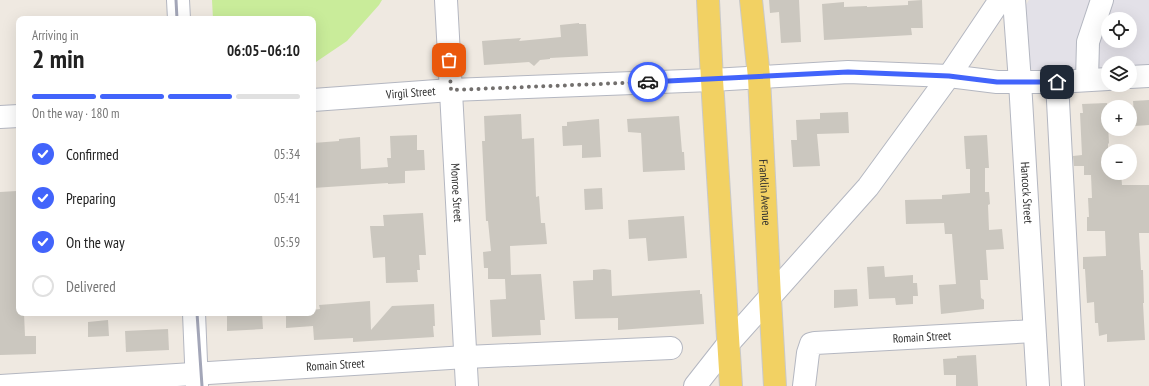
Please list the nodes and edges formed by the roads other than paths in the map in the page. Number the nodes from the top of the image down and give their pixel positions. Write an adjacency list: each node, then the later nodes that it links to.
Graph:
1 (178, 0): 8 (street)
2 (446, 0): 18 (street, Monroe Street)
3 (708, 0): 14 (main road)
4 (751, 0): 11 (main road, Franklin Avenue)
5 (1000, 0): 9 (street)
6 (1014, 0): 16 (street, Hancock Street)
7 (1102, 0): 15 (street)
8 (179, 16)
9 (949, 76): 11 (street, Virgil Street); 16 (street, Virgil Street); 22 (street)
10 (1149, 76): 12 (street)
11 (759, 77): 14 (street, Virgil Street); 22 (main road, Franklin Avenue)
12 (1137, 77)
13 (1101, 79): 15 (street, Virgil Street)
14 (712, 80): 18 (street, Virgil Street); 25 (main road)
15 (1087, 80): 17 (street, Virgil Street)
16 (1020, 82): 17 (street, Virgil Street); 24 (street, Hancock Street)
17 (1057, 82): 36 (street)
18 (451, 90): 19 (street, Virgil Street); 27 (street, Monroe Street)
19 (316, 100)
20 (16, 116): 21 (street)
21 (0, 117)
22 (770, 298): 25 (street); 33 (main road, Franklin Avenue)
23 (194, 316): 28 (street)
24 (1034, 331): 34 (street, Romain Street); 35 (street, Hancock Street)
25 (728, 344): 31 (street); 32 (main road)
26 (671, 348): 27 (street, Romain Street)
27 (466, 357): 28 (street, Romain Street); 30 (street, Monroe Street)
28 (197, 380): 29 (street, Romain Street)
29 (0, 386)
30 (467, 386)
31 (696, 386)
32 (731, 386)
33 (775, 386)
34 (804, 386)
35 (1038, 386)
36 (1073, 386)

